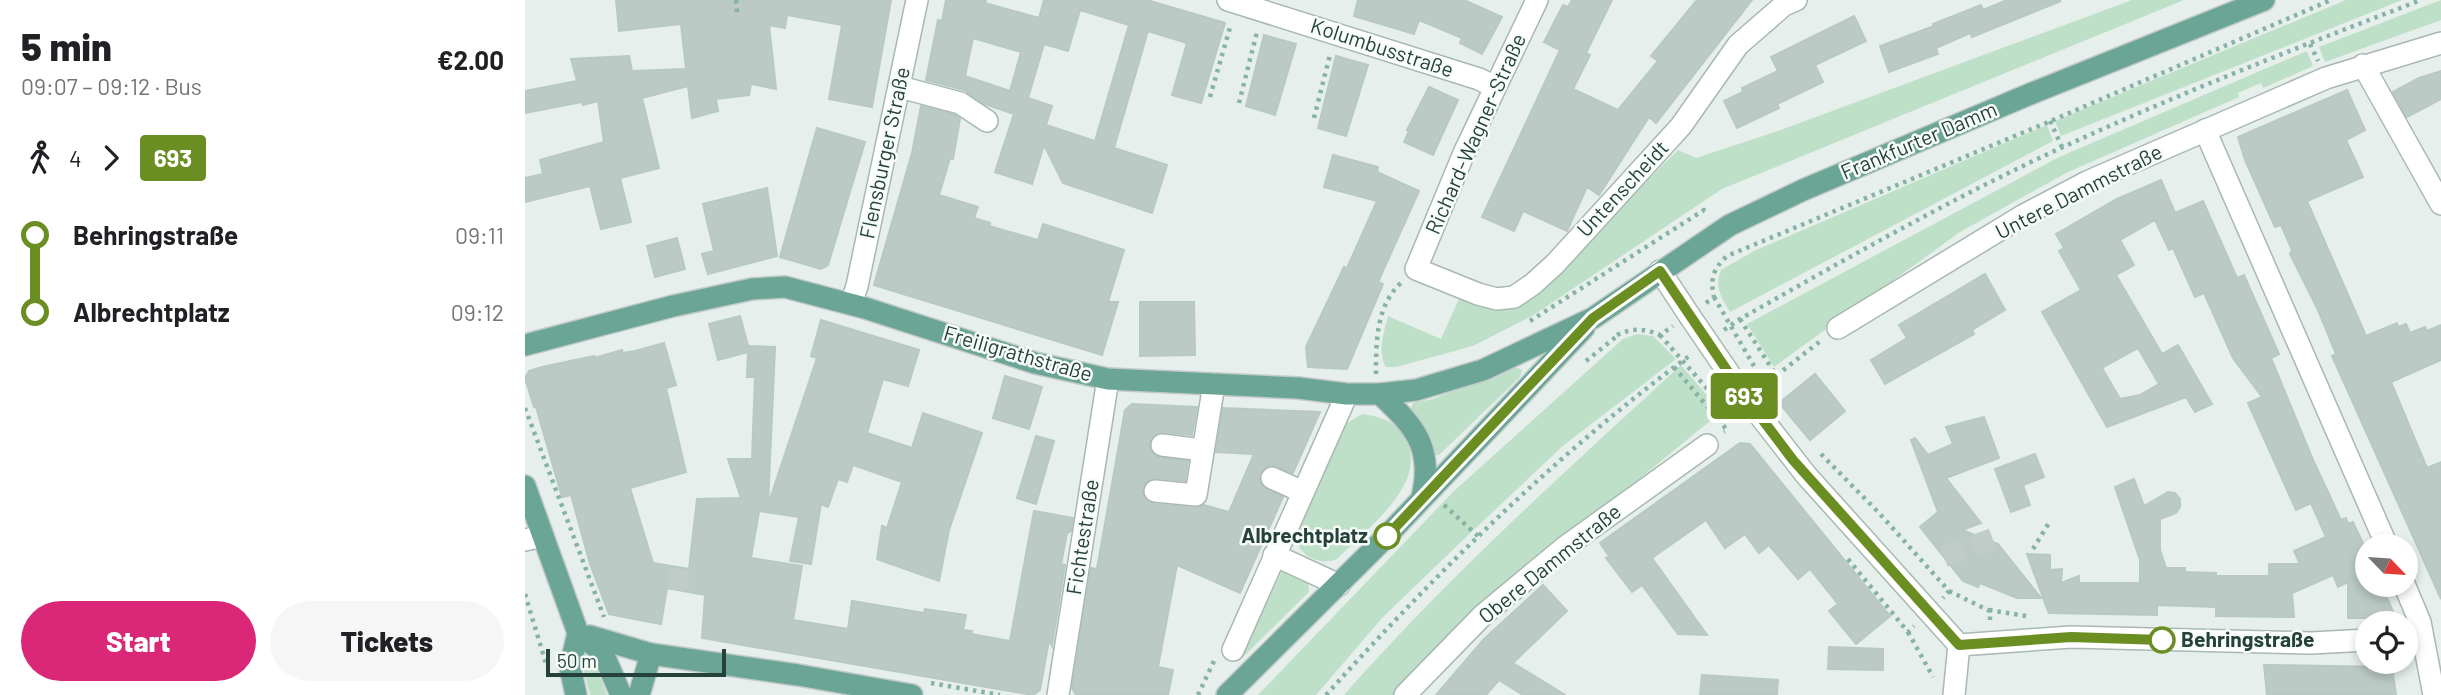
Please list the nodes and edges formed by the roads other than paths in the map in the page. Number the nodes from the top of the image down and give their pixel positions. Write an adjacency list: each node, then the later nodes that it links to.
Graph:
1 (916, 0): 8 (street, Flensburger Straße)
2 (1537, 0): 9 (street, Richard-Wagner-Straße)
3 (1795, 0): 13 (street, Untenscheidt)
4 (2263, 0): 14 (main road, Frankfurter Damm)
5 (1233, 1): 9 (street, Kolumbusstraße)
6 (2441, 43): 7 (street, Untere Dammstraße)
7 (2363, 65): 11 (street, Untere Dammstraße); 12 (street)
8 (899, 87): 10 (street); 15 (street, Flensburger Straße)
9 (1495, 87): 13 (street, Richard-Wagner-Straße)
10 (987, 121)
11 (2205, 130): 17 (street, Untere Dammstraße); 31 (street)
12 (2441, 204)
13 (1416, 270)
14 (1660, 271): 16 (main road, Frankfurter Damm); 39 (street, bridge)
15 (851, 304): 18 (main road, Freiligrathstraße); 19 (main road, Freiligrathstraße)
16 (1593, 318): 21 (main road, Freiligrathstraße); 30 (main road)
17 (1838, 328)
18 (525, 345)
19 (1108, 379): 20 (main road, Freiligrathstraße); 47 (street, Fichtestraße)
20 (1214, 384): 22 (main road, Freiligrathstraße); 25 (street)
21 (1378, 384): 22 (main road, Freiligrathstraße); 30 (main road)
22 (1347, 394): 29 (street)
23 (1162, 445): 25 (street)
24 (1707, 445): 49 (street, Obere Dammstraße)
25 (1203, 450): 28 (street)
26 (1272, 478): 29 (street)
27 (525, 486): 32 (main road)
28 (1155, 491)
29 (1303, 492): 33 (street)
30 (1431, 499): 34 (main road)
31 (2382, 534)
32 (534, 538): 36 (main road)
33 (1274, 555): 34 (street); 40 (street)
34 (1339, 585): 48 (main road)
35 (2409, 597): 37 (street)
36 (578, 633): 41 (main road); 43 (main road); 44 (main road)
37 (2424, 639): 50 (street)
38 (2355, 641): 39 (street)
39 (1959, 645): 42 (street)
40 (1233, 650)
41 (651, 654): 45 (main road); 46 (main road)
42 (1946, 690)
43 (576, 695)
44 (621, 695)
45 (639, 695)
46 (912, 695)
47 (1058, 695)
48 (1227, 695)
49 (1405, 695)
50 (2434, 695)

